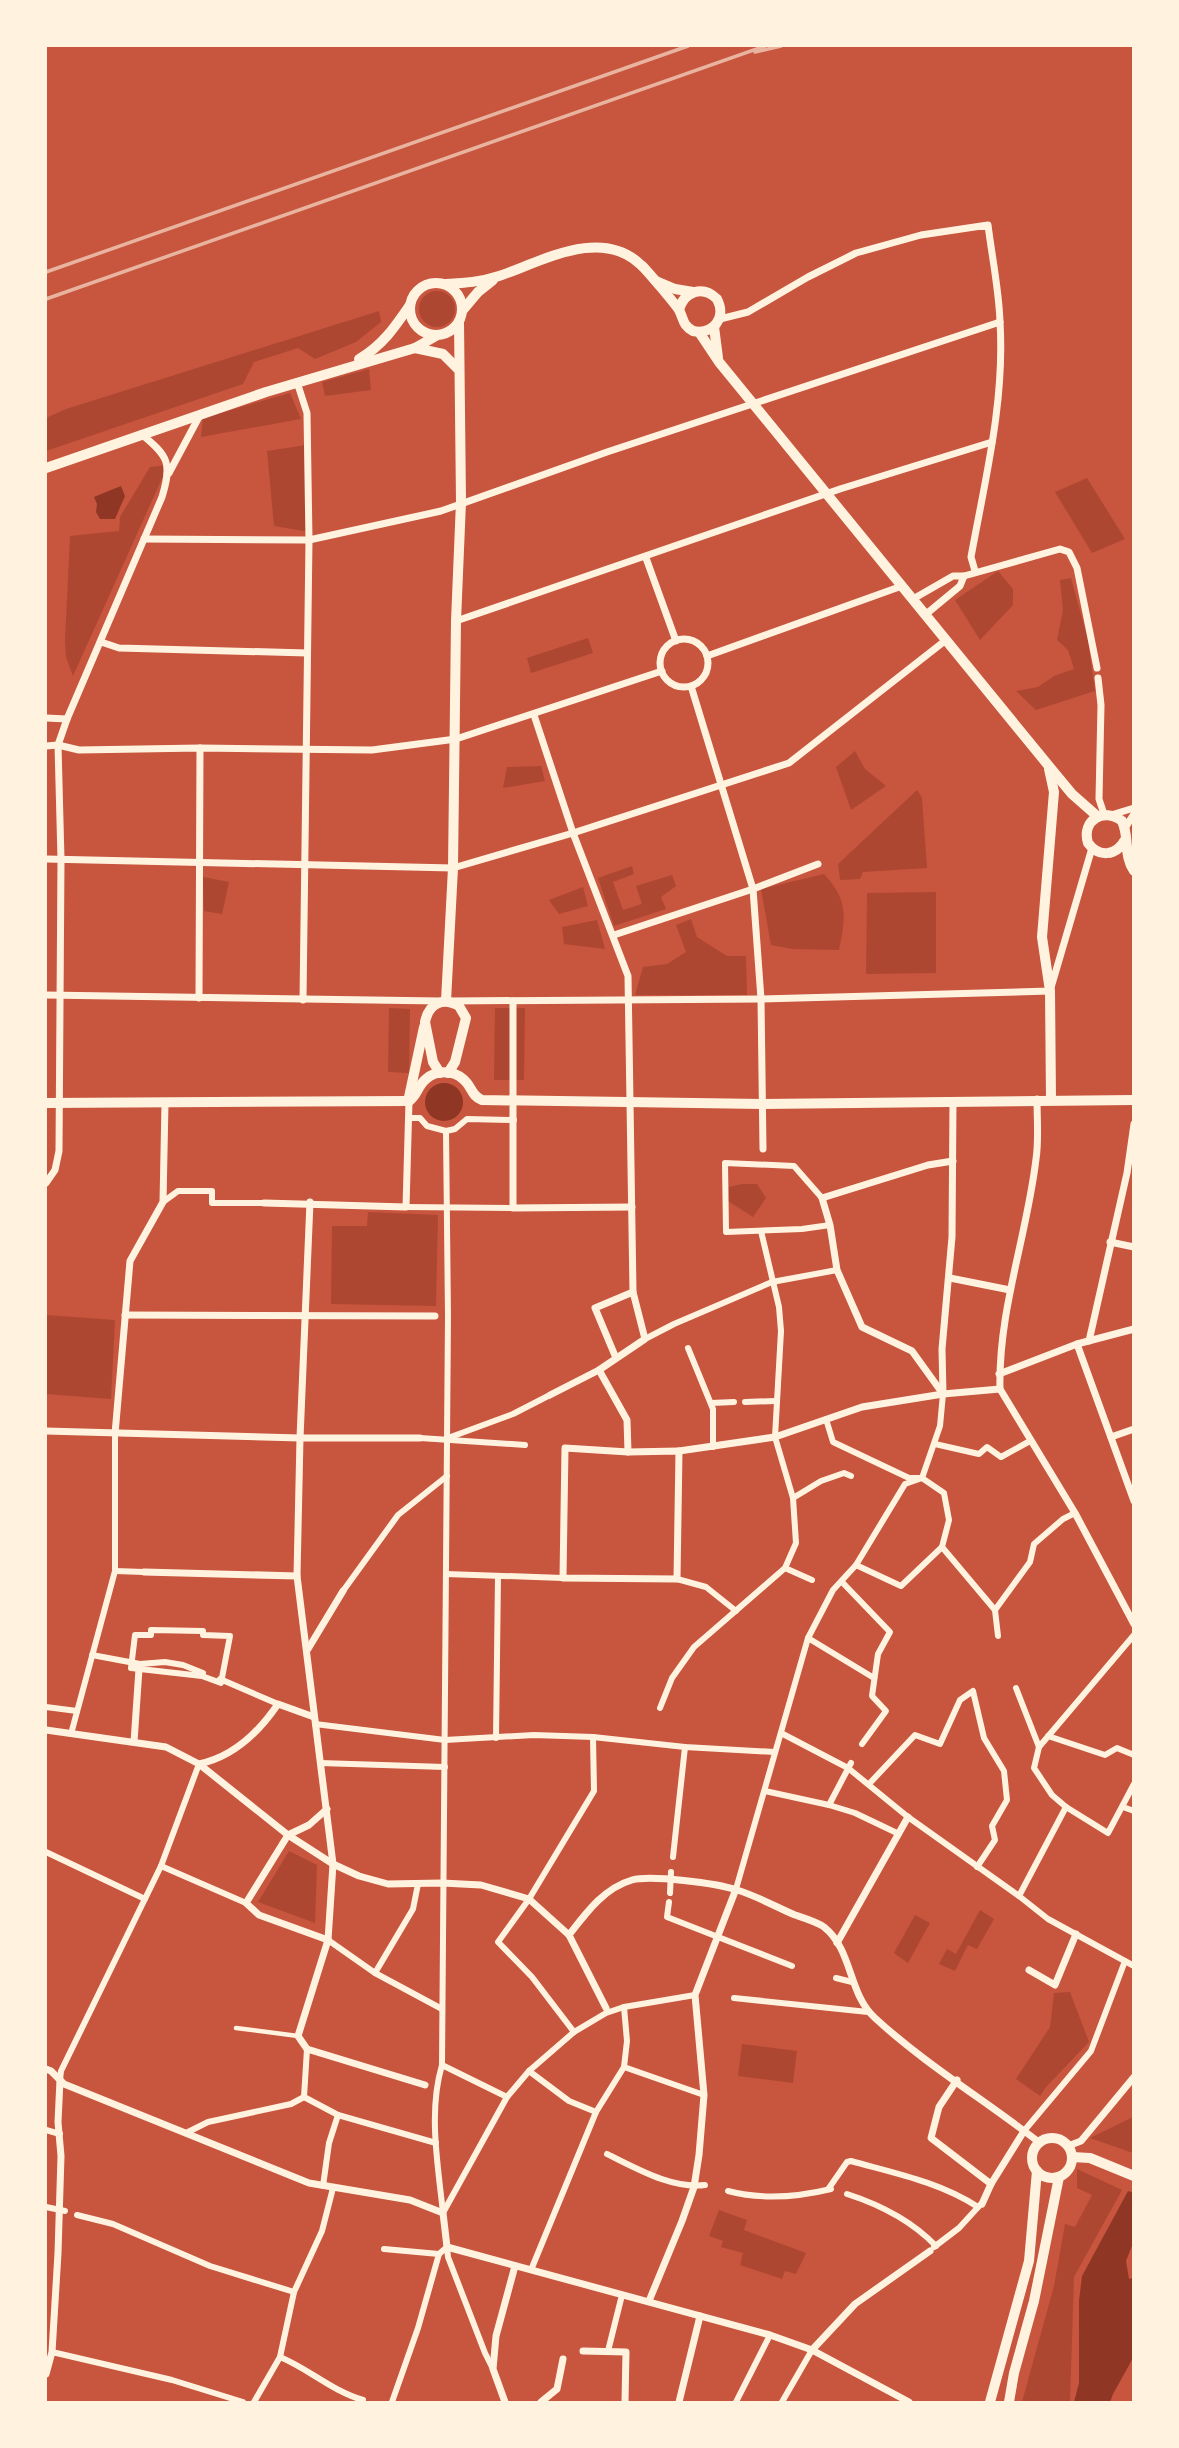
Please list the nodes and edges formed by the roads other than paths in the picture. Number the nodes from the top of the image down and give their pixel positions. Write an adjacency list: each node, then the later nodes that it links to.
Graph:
1 (499, 276): 2 (street); 3 (street); 7 (street)
2 (652, 280): 4 (street); 6 (street)
3 (446, 284): 5 (street); 7 (street)
4 (693, 292): 6 (street); 9 (street)
5 (410, 305): 11 (street); 14 (street)
6 (679, 310): 10 (street)
7 (461, 316): 11 (street); 15 (street)
8 (1000, 321): 9 (street); 17 (street); 20 (street)
9 (717, 323): 10 (street); 13 (street)
10 (699, 332): 13 (street)
11 (436, 336): 12 (street)
12 (415, 348): 14 (street); 15 (street)
13 (719, 362): 17 (street)
14 (346, 367): 16 (street)
15 (459, 370): 24 (street)
16 (297, 383): 18 (street); 26 (street)
17 (754, 404): 23 (street); 24 (street)
18 (201, 414): 19 (street); 22 (street)
19 (141, 434): 21 (street); 22 (street)
20 (992, 442): 23 (street); 28 (street)
21 (46, 468)
22 (169, 473): 25 (street)
23 (827, 494): 27 (street); 30 (street)
24 (461, 502): 26 (street); 33 (street)
25 (144, 539): 26 (street); 36 (street)
26 (309, 540): 37 (street)
27 (646, 558): 33 (street); 35 (street)
28 (975, 571): 29 (street); 39 (street)
29 (964, 576): 31 (street); 32 (street)
30 (902, 586): 31 (street); 38 (street)
31 (913, 599): 32 (street)
32 (925, 615): 34 (street)
33 (456, 621): 46 (street)
34 (946, 640): 51 (street); 52 (street)
35 (676, 641): 38 (street); 40 (street)
36 (101, 642): 37 (street); 45 (street)
37 (307, 653): 50 (street)
38 (707, 656): 42 (street)
39 (1097, 668)
40 (662, 671): 42 (street); 43 (street)
41 (1098, 678): 56 (street)
42 (691, 686): 52 (street)
43 (534, 715): 46 (street); 59 (street)
44 (46, 718): 45 (street)
45 (67, 719): 47 (street)
46 (456, 739): 50 (street); 68 (street)
47 (58, 745): 48 (street); 49 (street); 64 (street)
48 (46, 746)
49 (200, 748): 50 (street); 65 (street)
50 (307, 748): 66 (street)
51 (1048, 765): 53 (street); 72 (street)
52 (722, 786): 59 (street); 70 (street)
53 (1072, 793): 56 (street); 57 (street)
54 (1133, 808): 56 (street)
55 (1133, 814): 58 (street)
56 (1104, 815): 57 (street); 58 (street)
57 (1088, 825): 61 (street)
58 (1125, 828): 60 (street)
59 (573, 833): 68 (street); 71 (street)
60 (1125, 840): 62 (street); 69 (street)
61 (1092, 848): 62 (street); 72 (street)
62 (1105, 854): 69 (street)
63 (46, 859): 64 (street)
64 (61, 859): 65 (street); 74 (street)
65 (200, 864): 66 (street); 75 (street)
66 (307, 864): 68 (street); 77 (street)
67 (818, 864): 70 (street)
68 (453, 868): 80 (street)
69 (1132, 869)
70 (754, 889): 71 (street); 76 (street)
71 (614, 935): 79 (street)
72 (1050, 991): 76 (street); 84 (street)
73 (46, 995): 74 (street)
74 (59, 996): 75 (street); 90 (street)
75 (199, 998): 77 (street)
76 (761, 999): 79 (street); 93 (street)
77 (303, 1000): 80 (street)
78 (513, 1001): 79 (street); 80 (street); 87 (street)
79 (630, 1001): 92 (street)
80 (446, 1002): 81 (street); 82 (street)
81 (425, 1022): 82 (street); 86 (street)
82 (444, 1073): 86 (street); 87 (street)
83 (1037, 1099): 84 (street); 88 (street); 117 (street)
84 (1051, 1099): 85 (street)
85 (1133, 1100)
86 (409, 1101): 91 (street); 94 (street)
87 (514, 1101): 92 (street); 95 (street)
88 (953, 1101): 93 (street); 99 (street)
89 (46, 1103): 90 (street)
90 (59, 1103): 91 (street); 101 (street)
91 (165, 1103): 103 (street)
92 (631, 1103): 93 (street); 107 (street)
93 (762, 1104): 98 (street)
94 (408, 1118): 97 (street); 106 (street)
95 (513, 1120): 97 (street); 109 (street)
96 (1133, 1124): 100 (street)
97 (446, 1131): 108 (street)
98 (763, 1149)
99 (953, 1161): 102 (street); 115 (street)
100 (1130, 1174): 112 (street)
101 (46, 1183)
102 (822, 1198): 110 (street); 111 (street)
103 (163, 1202): 105 (street); 120 (street)
104 (310, 1202): 105 (street); 106 (street); 119 (street)
105 (264, 1203)
106 (405, 1207): 108 (street)
107 (632, 1207): 109 (street); 118 (street)
108 (448, 1208): 109 (street); 122 (street)
109 (513, 1208)
110 (830, 1224): 111 (street); 114 (street)
111 (761, 1231): 116 (street)
112 (1110, 1241): 113 (street); 125 (street)
113 (1133, 1247)
114 (837, 1270): 116 (street); 132 (street)
115 (950, 1278): 117 (street); 132 (street)
116 (772, 1282): 124 (street); 134 (street)
117 (1010, 1290): 130 (street)
118 (633, 1292): 124 (street); 128 (street)
119 (304, 1314): 120 (street); 121 (street); 144 (street)
120 (125, 1315): 141 (street)
121 (435, 1316): 122 (street)
122 (448, 1316): 146 (street)
123 (1133, 1329): 125 (street)
124 (645, 1339): 128 (street)
125 (1089, 1340): 126 (street)
126 (1077, 1344): 130 (street); 143 (street)
127 (688, 1348): 137 (street)
128 (616, 1357): 129 (street)
129 (599, 1370): 133 (street); 154 (street)
130 (999, 1374): 131 (street)
131 (1000, 1389): 132 (street); 147 (street)
132 (943, 1394): 138 (street); 149 (street)
133 (550, 1395): 146 (street)
134 (775, 1401): 136 (street); 142 (street)
135 (734, 1402): 137 (street)
136 (746, 1402)
137 (711, 1403): 151 (street)
138 (826, 1419): 142 (street); 157 (street)
139 (1133, 1429): 143 (street)
140 (46, 1431): 141 (street)
141 (115, 1434): 144 (street); 164 (street)
142 (775, 1437): 151 (street); 158 (street)
143 (1111, 1437): 159 (street)
144 (300, 1438): 145 (street); 167 (street)
145 (420, 1438): 146 (street)
146 (448, 1438): 148 (street); 155 (street)
147 (1030, 1441): 149 (street); 160 (street)
148 (525, 1444)
149 (935, 1444): 157 (street)
150 (555, 1447): 152 (street)
151 (713, 1447): 153 (street)
152 (565, 1448): 154 (street); 169 (street)
153 (679, 1451): 154 (street); 170 (street)
154 (628, 1452)
155 (447, 1476): 166 (street); 175 (street)
156 (851, 1476): 158 (street)
157 (922, 1478): 161 (street); 162 (street)
158 (793, 1498): 163 (street)
159 (1133, 1501)
160 (1075, 1513): 177 (street); 178 (street)
161 (942, 1547): 162 (street); 177 (street)
162 (856, 1565): 172 (street)
163 (785, 1568): 171 (street); 176 (street)
164 (115, 1571): 165 (street); 183 (street)
165 (144, 1572): 167 (street)
166 (446, 1574): 168 (street); 200 (street)
167 (298, 1576): 182 (street)
168 (498, 1576): 169 (street); 199 (street)
169 (563, 1578): 170 (street)
170 (677, 1579): 176 (street)
171 (812, 1580)
172 (842, 1582): 174 (street); 185 (street)
173 (825, 1585): 174 (street)
174 (833, 1590): 181 (street)
175 (343, 1591): 182 (street)
176 (736, 1611): 190 (street)
177 (996, 1611): 180 (street)
178 (1133, 1624)
179 (1133, 1635): 197 (street)
180 (998, 1636)
181 (808, 1638): 185 (street); 194 (street)
182 (307, 1649): 192 (street)
183 (92, 1655): 184 (street); 191 (street)
184 (137, 1665): 186 (street); 186 (street); 201 (street)
185 (874, 1678): 203 (street)
186 (221, 1680): 188 (street)
187 (1016, 1688): 205 (street)
188 (278, 1704): 192 (street); 209 (street)
189 (46, 1707): 191 (street)
190 (660, 1708)
191 (77, 1712): 195 (street)
192 (315, 1721): 200 (street); 208 (street)
193 (46, 1732): 195 (street)
194 (781, 1733): 206 (street); 210 (street)
195 (71, 1734): 201 (street)
196 (650, 1735): 202 (street)
197 (1048, 1735): 205 (street); 207 (street)
198 (593, 1737): 199 (street); 202 (street); 235 (street)
199 (496, 1738): 200 (street)
200 (445, 1740): 211 (street)
201 (134, 1742): 209 (street)
202 (647, 1743): 204 (street)
203 (862, 1744)
204 (685, 1747): 206 (street); 224 (street)
205 (1039, 1747): 216 (street)
206 (775, 1752): 214 (street)
207 (1133, 1755)
208 (320, 1763): 211 (street); 218 (street)
209 (199, 1764): 222 (street); 226 (street)
210 (849, 1765): 212 (street); 215 (street)
211 (444, 1767): 229 (street)
212 (869, 1784): 220 (street); 227 (street)
213 (1133, 1784): 217 (street)
214 (765, 1791): 215 (street); 231 (street)
215 (829, 1805): 221 (street)
216 (1066, 1807): 217 (street); 233 (street)
217 (1123, 1807): 219 (street)
218 (327, 1809): 222 (street); 225 (street)
219 (1133, 1811)
220 (908, 1817): 221 (street); 227 (street)
221 (899, 1834): 242 (street)
222 (288, 1835): 225 (street); 237 (street)
223 (46, 1852): 234 (street)
224 (673, 1857)
225 (333, 1864): 230 (street); 241 (street)
226 (161, 1866): 234 (street); 237 (street)
227 (977, 1867): 233 (street)
228 (671, 1876): 231 (street); 232 (street); 239 (street)
229 (442, 1883): 230 (street); 235 (street); 253 (street)
230 (418, 1884): 247 (street)
231 (736, 1889): 240 (street); 242 (street)
232 (670, 1893)
233 (1019, 1896): 238 (street)
234 (145, 1899): 265 (street)
235 (529, 1899): 239 (street); 257 (street)
236 (669, 1902): 240 (street)
237 (247, 1903): 241 (street)
238 (1076, 1934): 243 (street); 246 (street)
239 (569, 1935): 254 (street)
240 (717, 1935): 244 (street); 250 (street)
241 (328, 1940): 247 (street); 258 (street)
242 (837, 1943): 249 (street)
243 (1125, 1961): 245 (street); 275 (street)
244 (792, 1966)
245 (1133, 1966)
246 (1029, 1970)
247 (375, 1973): 253 (street)
248 (836, 1978): 249 (street)
249 (852, 1982): 255 (street)
250 (695, 1994): 252 (street); 269 (street)
251 (734, 1998): 255 (street)
252 (624, 2007): 254 (street); 261 (street)
253 (442, 2009): 260 (street)
254 (606, 2011): 257 (street)
255 (868, 2012): 266 (street)
256 (236, 2028): 258 (lane)
257 (573, 2032): 263 (street)
258 (298, 2036): 259 (street)
259 (307, 2049): 267 (street); 270 (street)
260 (442, 2065): 268 (street); 271 (street)
261 (624, 2067): 269 (street); 272 (street)
262 (46, 2069): 265 (street)
263 (529, 2071): 271 (street); 272 (street)
264 (1133, 2077): 280 (street)
265 (60, 2080): 276 (street); 277 (street)
266 (957, 2080): 275 (street); 286 (street)
267 (425, 2085): 268 (street)
268 (435, 2088): 278 (street)
269 (704, 2095): 289 (street)
270 (304, 2097): 273 (street); 276 (street)
271 (507, 2097): 296 (street)
272 (596, 2112): 303 (street)
273 (338, 2115): 278 (street); 288 (street)
274 (46, 2130): 277 (street)
275 (1024, 2131): 279 (street); 286 (street)
276 (186, 2133): 288 (street)
277 (60, 2134): 295 (street)
278 (436, 2143): 296 (street)
279 (1040, 2143): 280 (street); 283 (street)
280 (1068, 2146): 282 (street)
281 (607, 2154): 289 (street)
282 (1072, 2157): 284 (street); 285 (street)
283 (1037, 2171): 285 (street); 328 (street)
284 (1133, 2176)
285 (1059, 2177): 329 (street)
286 (991, 2184): 293 (street)
287 (705, 2185): 289 (street)
288 (323, 2186): 290 (street)
289 (694, 2187): 306 (street)
290 (333, 2188): 296 (street); 304 (street)
291 (728, 2191): 293 (street)
292 (847, 2194): 299 (street)
293 (980, 2205): 299 (street)
294 (46, 2207): 295 (street)
295 (62, 2210): 312 (street)
296 (443, 2213): 298 (street)
297 (77, 2215): 304 (street)
298 (447, 2246): 301 (street); 302 (street); 315 (street)
299 (933, 2248): 309 (street)
300 (384, 2249): 301 (street)
301 (439, 2254): 320 (street)
302 (515, 2266): 303 (street); 315 (street)
303 (531, 2270): 305 (street)
304 (294, 2292): 313 (street)
305 (622, 2295): 306 (street); 311 (street)
306 (649, 2301): 307 (street)
307 (701, 2316): 308 (street); 324 (street)
308 (770, 2335): 309 (street); 325 (street)
309 (812, 2350): 326 (street); 327 (street)
310 (583, 2351): 311 (street)
311 (608, 2351): 323 (street)
312 (52, 2352): 316 (street); 318 (street)
313 (280, 2357): 317 (street); 319 (street)
314 (563, 2359): 322 (street)
315 (494, 2369): 321 (street)
316 (46, 2374)
317 (363, 2400)
318 (243, 2403)
319 (254, 2403)
320 (392, 2403)
321 (505, 2403)
322 (541, 2403)
323 (625, 2403)
324 (679, 2403)
325 (736, 2403)
326 (782, 2403)
327 (909, 2403)
328 (990, 2403)
329 (1009, 2403)

